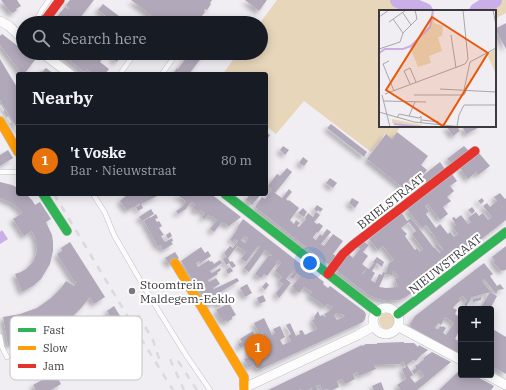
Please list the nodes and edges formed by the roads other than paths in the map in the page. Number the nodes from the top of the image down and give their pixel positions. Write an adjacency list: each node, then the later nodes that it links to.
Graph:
1 (49, 0): 4 (lane)
2 (60, 0): 5 (street)
3 (0, 13): 7 (street)
4 (39, 16)
5 (48, 16)
6 (0, 21): 7 (street)
7 (9, 26): 8 (street)
8 (16, 32)
9 (51, 60): 12 (street)
10 (130, 60): 13 (lane)
11 (172, 60): 14 (lane)
12 (67, 72)
13 (121, 72)
14 (163, 72)
15 (0, 121): 16 (street)
16 (16, 149)
17 (475, 151): 26 (street, BRIELSTRAAT)
18 (0, 172): 19 (lane)
19 (16, 172)
20 (44, 196): 23 (street)
21 (94, 196): 37 (lane)
22 (228, 196): 26 (street)
23 (67, 231)
24 (506, 232): 28 (street, NIEUWSTRAAT)
25 (175, 263): 36 (street)
26 (328, 274): 27 (street)
27 (377, 312): 28 (street); 29 (street)
28 (398, 314): 30 (street)
29 (374, 326): 30 (street); 36 (street)
30 (399, 327): 33 (street)
31 (0, 336): 32 (lane)
32 (7, 357)
33 (458, 358)
34 (493, 378): 35 (street)
35 (506, 385)
36 (244, 389)
37 (210, 390)

